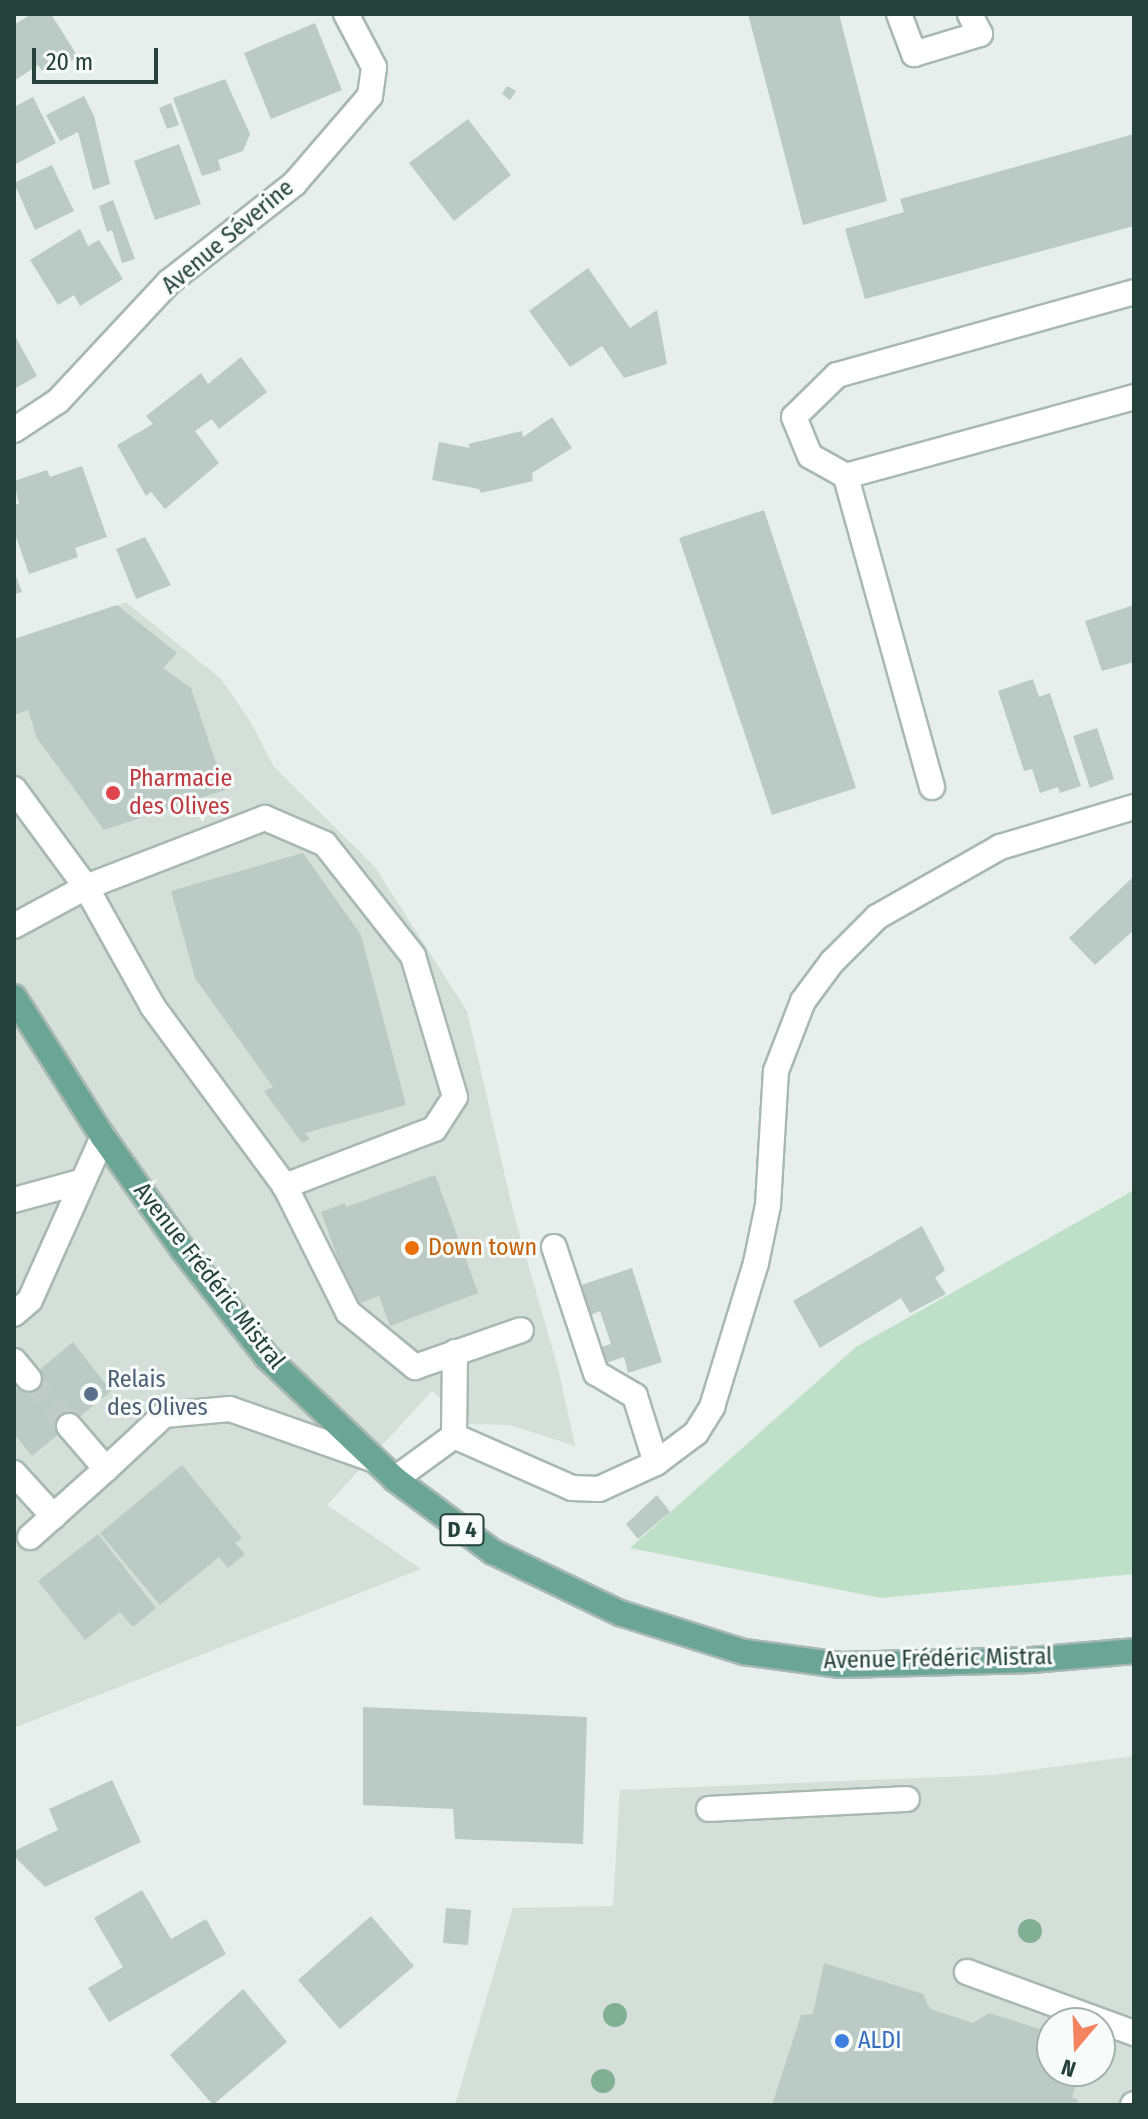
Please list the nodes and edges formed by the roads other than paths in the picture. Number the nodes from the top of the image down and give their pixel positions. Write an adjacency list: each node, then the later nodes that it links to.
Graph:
1 (346, 14): 6 (street, Avenue Séverine)
2 (899, 14): 3 (street)
3 (970, 14)
4 (1134, 292): 7 (street)
5 (1134, 397): 7 (street)
6 (14, 430)
7 (846, 476): 8 (street)
8 (932, 787)
9 (14, 789): 11 (street)
10 (1134, 807): 26 (street)
11 (86, 887): 12 (street); 16 (street); 16 (street)
12 (14, 926)
13 (14, 997): 14 (main road, Avenue Frédéric Mistral / D 4)
14 (103, 1137): 15 (street); 25 (main road, Avenue Frédéric Mistral / D 4)
15 (80, 1182): 17 (street); 20 (street)
16 (285, 1186): 22 (street)
17 (14, 1200)
18 (554, 1247): 26 (street)
19 (14, 1281): 20 (street)
20 (22, 1307)
21 (521, 1330): 22 (street)
22 (455, 1352): 24 (street)
23 (69, 1426): 27 (street)
24 (454, 1436): 26 (street); 29 (street)
25 (372, 1459): 27 (street); 29 (main road, Avenue Frédéric Mistral / D 4)
26 (656, 1463)
27 (106, 1469): 30 (street)
28 (14, 1473): 30 (street)
29 (395, 1479): 32 (main road, Avenue Frédéric Mistral / D 4)
30 (54, 1517): 31 (street)
31 (30, 1537)
32 (1134, 1651)
33 (907, 1799): 34 (street)
34 (709, 1809)
35 (967, 1972): 36 (street)
36 (1134, 2033)

